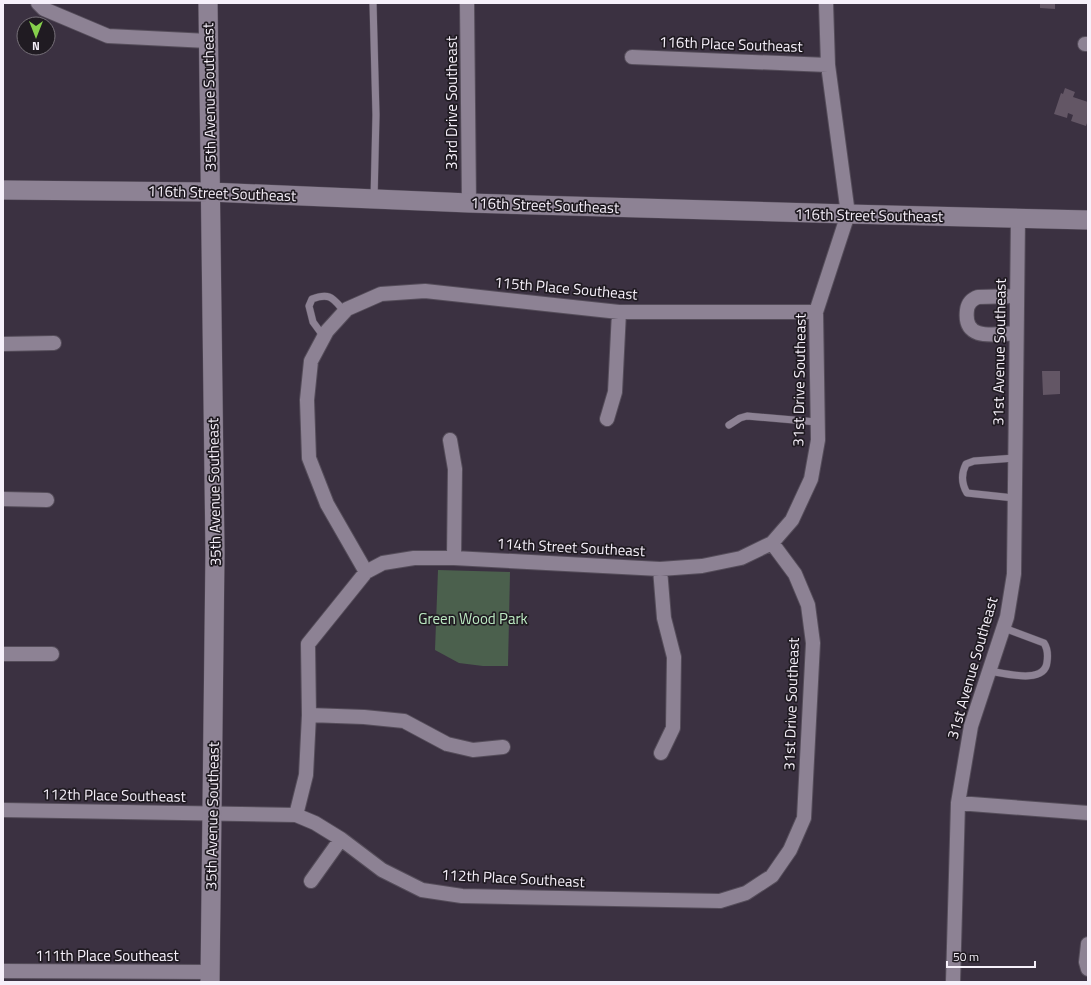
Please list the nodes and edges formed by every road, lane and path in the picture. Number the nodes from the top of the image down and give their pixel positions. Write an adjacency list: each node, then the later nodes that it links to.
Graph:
1 (38, 3): 6 (street)
2 (208, 3): 6 (street, 35th Avenue Southeast)
3 (373, 3): 11 (lane)
4 (467, 3): 12 (street, 33rd Drive Southeast)
5 (826, 3): 8 (street, 31st Drive Southeast)
6 (208, 41): 10 (street, 35th Avenue Southeast)
7 (632, 57): 8 (street, 116th Place Southeast)
8 (828, 64): 13 (street, 31st Drive Southeast)
9 (3, 190): 10 (street, 116th Street Southeast)
10 (210, 192): 11 (street, 116th Street Southeast); 46 (street, 35th Avenue Southeast)
11 (374, 199): 12 (street, 116th Street Southeast)
12 (469, 203): 13 (street, 116th Street Southeast)
13 (848, 214): 14 (street, 116th Street Southeast); 19 (street, 31st Drive Southeast)
14 (1018, 218): 15 (street, 116th Street Southeast); 16 (street, 31st Avenue Southeast)
15 (1088, 220)
16 (1017, 296): 21 (street, 31st Avenue Southeast); 21 (street)
17 (344, 312): 18 (street, 115th Place Southeast); 20 (street, 115th Place Southeast); 20 (lane)
18 (619, 312): 19 (street, 115th Place Southeast); 24 (street)
19 (816, 312): 25 (street, 31st Drive Southeast)
20 (325, 334): 35 (street, 115th Place Southeast)
21 (1016, 334): 28 (street, 31st Avenue Southeast)
22 (3, 344): 23 (street)
23 (54, 344)
24 (607, 419)
25 (817, 422): 26 (lane); 32 (street, 31st Drive Southeast)
26 (730, 425)
27 (450, 440): 33 (street)
28 (1015, 458): 29 (street, 31st Avenue Southeast); 29 (lane)
29 (1014, 498): 36 (street, 31st Avenue Southeast)
30 (3, 499): 31 (street)
31 (47, 500)
32 (772, 543): 34 (street, 114th Street Southeast); 49 (street, 31st Drive Southeast)
33 (454, 558): 34 (street, 114th Street Southeast); 35 (street, 114th Street Southeast)
34 (660, 569): 42 (street)
35 (366, 572): 40 (street)
36 (1004, 628): 39 (street, 31st Avenue Southeast); 39 (lane)
37 (3, 654): 38 (street)
38 (52, 654)
39 (989, 671): 43 (street, 31st Avenue Southeast)
40 (309, 715): 41 (street); 47 (street)
41 (503, 747)
42 (661, 753)
43 (958, 803): 45 (street); 56 (street, 31st Avenue Southeast)
44 (3, 810): 46 (street, 112th Place Southeast)
45 (1088, 813)
46 (213, 814): 47 (street, 112th Place Southeast); 55 (street, 35th Avenue Southeast)
47 (296, 815): 48 (street, 112th Place Southeast)
48 (341, 839): 49 (street, 112th Place Southeast); 50 (street)
49 (772, 876)
50 (311, 881)
51 (1088, 944): 52 (street)
52 (1088, 969)
53 (3, 971): 54 (street, 111th Place Southeast)
54 (41, 977): 55 (street, 111th Place Southeast)
55 (210, 977)
56 (953, 982)

